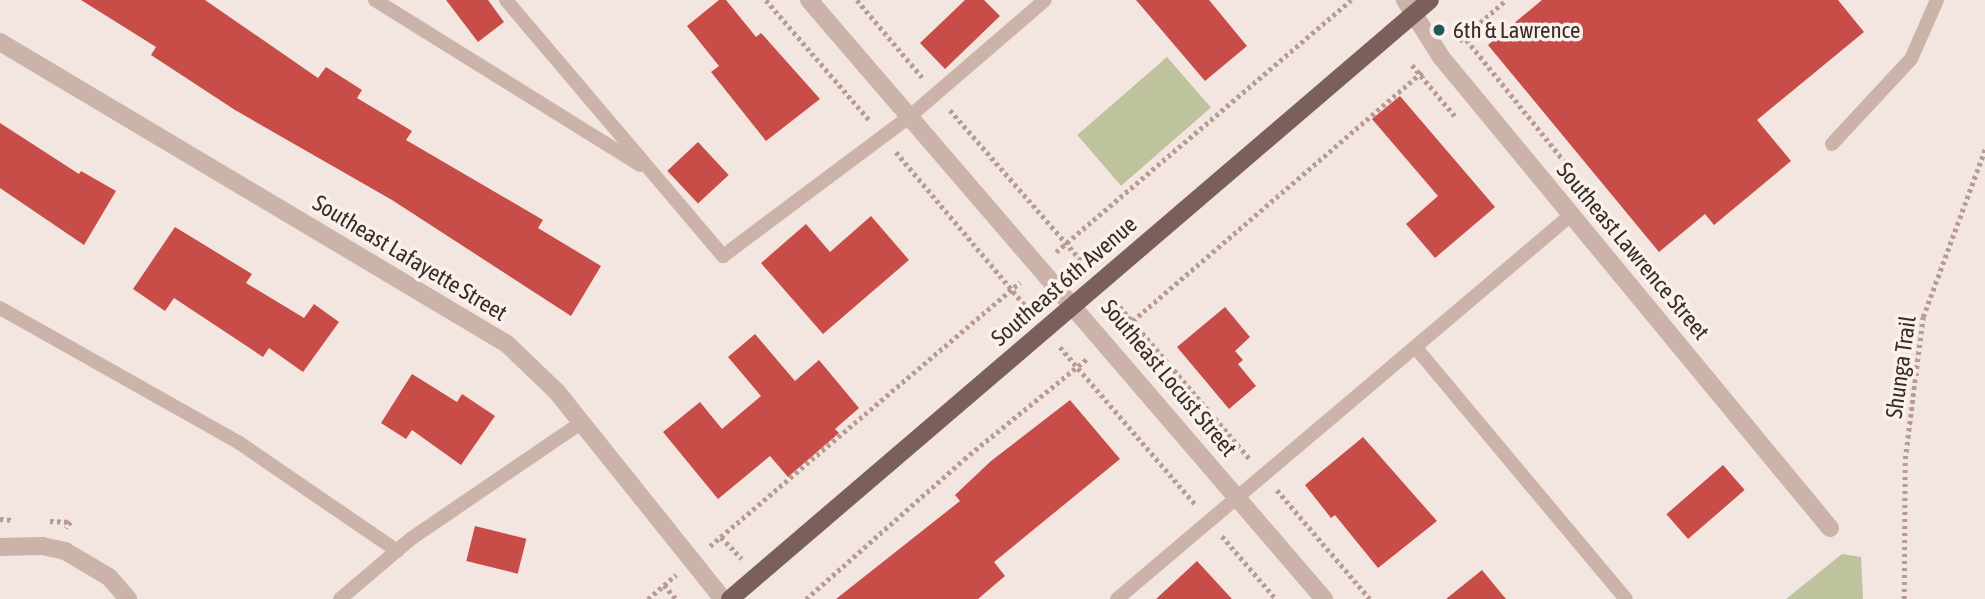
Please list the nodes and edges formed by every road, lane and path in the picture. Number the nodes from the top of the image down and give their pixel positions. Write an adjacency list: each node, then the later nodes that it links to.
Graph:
1 (375, 0): 19 (lane)
2 (506, 0): 19 (lane)
3 (766, 0): 16 (path)
4 (810, 0): 15 (street, Southeast Locust Street)
5 (1045, 0): 15 (lane)
6 (1351, 0): 22 (path)
7 (1430, 0): 10 (main road, Southeast 6th Avenue)
8 (1506, 0): 12 (path)
9 (1937, 0): 17 (lane)
10 (1410, 7): 14 (street, Southeast Lawrence Street); 24 (main road, Southeast 6th Avenue)
11 (1458, 29): 12 (path)
12 (1464, 37): 14 (path); 21 (path)
13 (0, 42): 30 (street, Southeast Lafayette Street)
14 (1441, 57): 20 (street, Southeast Lawrence Street); 27 (path)
15 (909, 117): 16 (lane); 22 (street, Southeast Locust Street)
16 (882, 135): 19 (lane); 23 (path)
17 (1832, 144)
18 (1985, 149): 49 (path, Shunga Trail)
19 (653, 173)
20 (1571, 215): 28 (lane); 33 (street, Southeast Lawrence Street)
21 (1630, 244)
22 (1041, 265): 23 (path); 24 (street, Southeast Locust Street)
23 (1012, 289): 26 (path); 36 (path)
24 (1074, 304): 26 (main road, Southeast 6th Avenue); 27 (street, Southeast Locust Street)
25 (0, 308): 35 (lane)
26 (1045, 329): 29 (path); 43 (main road, Southeast 6th Avenue)
27 (1106, 344): 29 (path); 31 (street, Southeast Locust Street)
28 (1416, 348): 31 (lane); 48 (lane)
29 (1077, 367): 32 (path); 44 (path)
30 (579, 424): 35 (lane); 36 (street, Southeast Lafayette Street)
31 (1238, 498): 32 (lane); 47 (street, Southeast Locust Street)
32 (1210, 522): 45 (lane); 46 (path)
33 (1830, 528)
34 (0, 547): 38 (street)
35 (397, 551): 39 (lane)
36 (691, 561): 37 (path); 42 (street, Southeast Lafayette Street)
37 (664, 585): 40 (path); 41 (path)
38 (128, 599)
39 (340, 599)
40 (648, 599)
41 (676, 599)
42 (723, 599)
43 (730, 599)
44 (806, 599)
45 (1117, 599)
46 (1276, 599)
47 (1324, 599)
48 (1626, 599)
49 (1904, 599)

